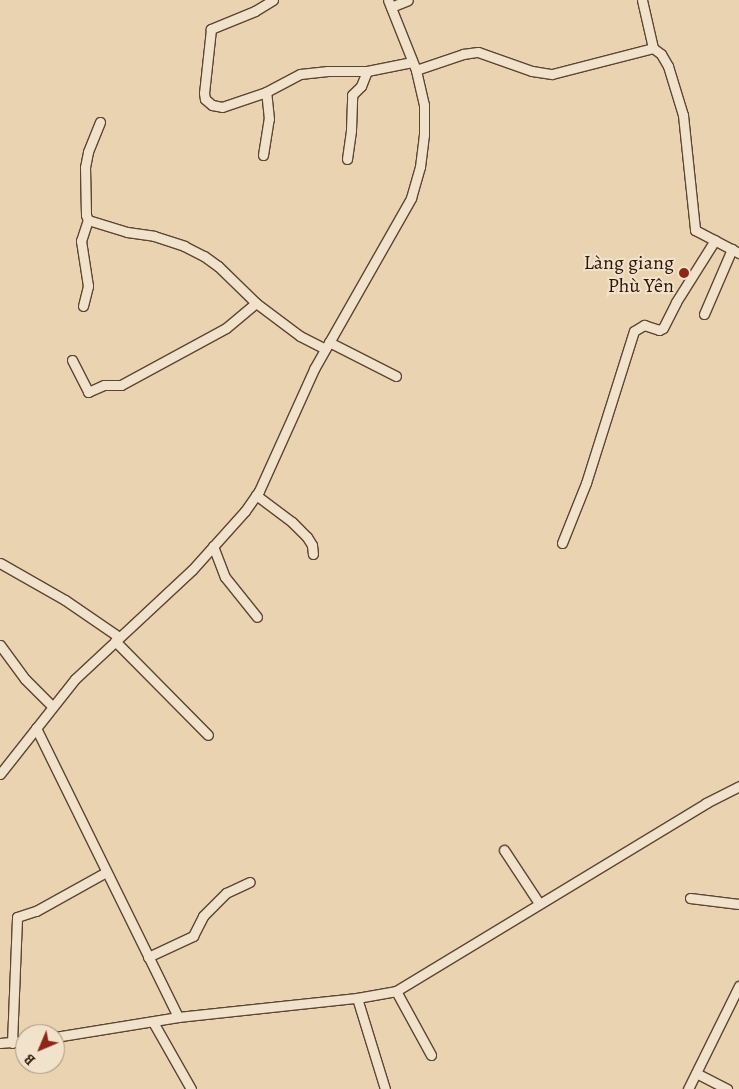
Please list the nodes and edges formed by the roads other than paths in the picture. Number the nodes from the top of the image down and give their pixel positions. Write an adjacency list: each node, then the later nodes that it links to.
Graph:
1 (273, 0): 8 (street)
2 (408, 0): 4 (street)
3 (642, 0): 5 (street)
4 (389, 4): 6 (street)
5 (654, 48): 6 (street); 13 (street)
6 (414, 66): 7 (street); 18 (street)
7 (367, 71): 8 (street); 11 (street)
8 (266, 92): 10 (street)
9 (100, 122): 12 (street)
10 (263, 155)
11 (347, 159)
12 (88, 220): 15 (street); 16 (street)
13 (715, 240): 14 (street); 22 (street)
14 (736, 251): 17 (street)
15 (256, 303): 18 (street); 19 (street)
16 (83, 306)
17 (704, 314)
18 (327, 345): 20 (street); 21 (street)
19 (72, 360)
20 (396, 376)
21 (256, 495): 23 (street); 24 (street)
22 (562, 543)
23 (213, 546): 26 (street); 27 (street)
24 (313, 554)
25 (0, 562): 27 (street)
26 (257, 617)
27 (117, 639): 29 (street); 31 (street)
28 (0, 645): 29 (street)
29 (52, 706): 30 (street)
30 (36, 728): 32 (street); 35 (street)
31 (208, 735)
32 (0, 774)
33 (739, 786): 38 (street)
34 (504, 850): 38 (street)
35 (106, 872): 40 (street); 48 (street)
36 (250, 882): 40 (street)
37 (690, 898): 39 (street)
38 (540, 904): 42 (street)
39 (739, 904)
40 (148, 957): 44 (street)
41 (739, 986): 51 (street)
42 (396, 990): 43 (street); 50 (street)
43 (357, 998): 44 (street); 53 (street)
44 (178, 1018): 45 (street)
45 (152, 1022): 46 (street); 52 (street)
46 (65, 1035)
47 (0, 1043): 48 (street)
48 (12, 1043): 49 (street)
49 (15, 1043)
50 (431, 1055)
51 (696, 1074): 54 (street); 55 (street)
52 (191, 1089)
53 (385, 1089)
54 (688, 1089)
55 (727, 1089)

